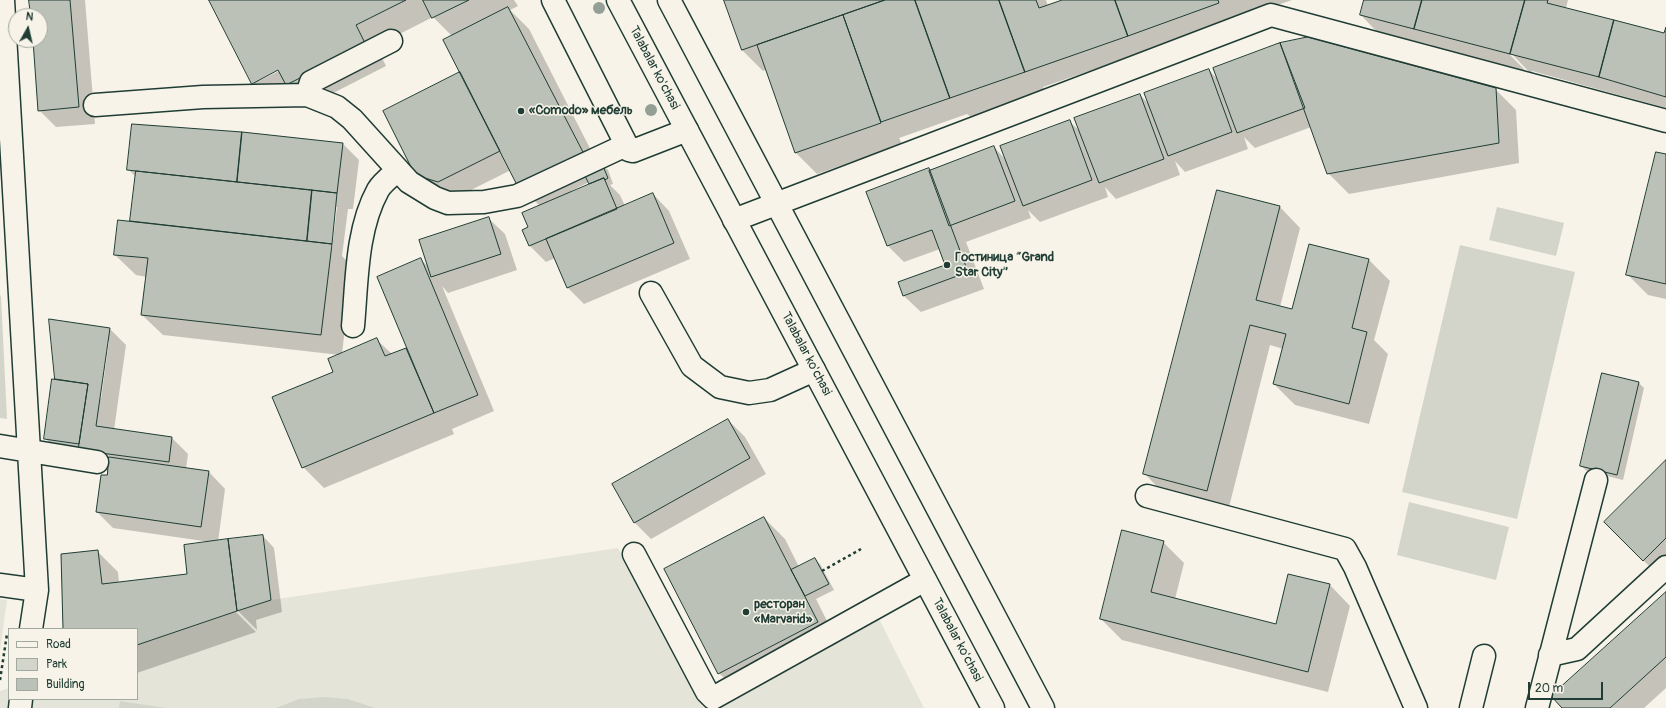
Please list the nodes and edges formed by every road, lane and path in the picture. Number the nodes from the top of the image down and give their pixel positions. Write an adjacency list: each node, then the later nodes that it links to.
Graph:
1 (3, 0): 6 (main road)
2 (553, 0): 11 (main road)
3 (618, 0): 10 (main road, Talabalar ko'chasi)
4 (669, 0): 13 (main road)
5 (391, 41): 7 (main road)
6 (4, 76): 19 (main road)
7 (307, 95): 8 (main road); 12 (main road)
8 (95, 105)
9 (1666, 121): 13 (main road)
10 (687, 130): 11 (main road); 14 (main road, Talabalar ko'chasi)
11 (626, 145): 12 (main road)
12 (397, 170): 16 (main road)
13 (776, 204): 14 (main road); 34 (main road)
14 (734, 220): 17 (main road, Talabalar ko'chasi)
15 (651, 293): 17 (main road)
16 (353, 326)
17 (814, 370): 27 (main road, Talabalar ko'chasi)
18 (0, 446): 19 (main road)
19 (30, 450): 20 (main road); 29 (main road)
20 (97, 462)
21 (1596, 480): 32 (main road)
22 (1147, 496): 35 (main road)
23 (861, 549): 26 (path)
24 (634, 554): 27 (main road)
25 (1666, 567): 32 (main road)
26 (822, 571)
27 (925, 580): 33 (main road, Talabalar ko'chasi)
28 (0, 584): 29 (main road)
29 (37, 590): 30 (main road)
30 (31, 628)
31 (1484, 656): 36 (main road)
32 (1550, 656): 37 (main road)
33 (993, 708)
34 (1043, 708)
35 (1416, 708)
36 (1471, 708)
37 (1537, 708)

